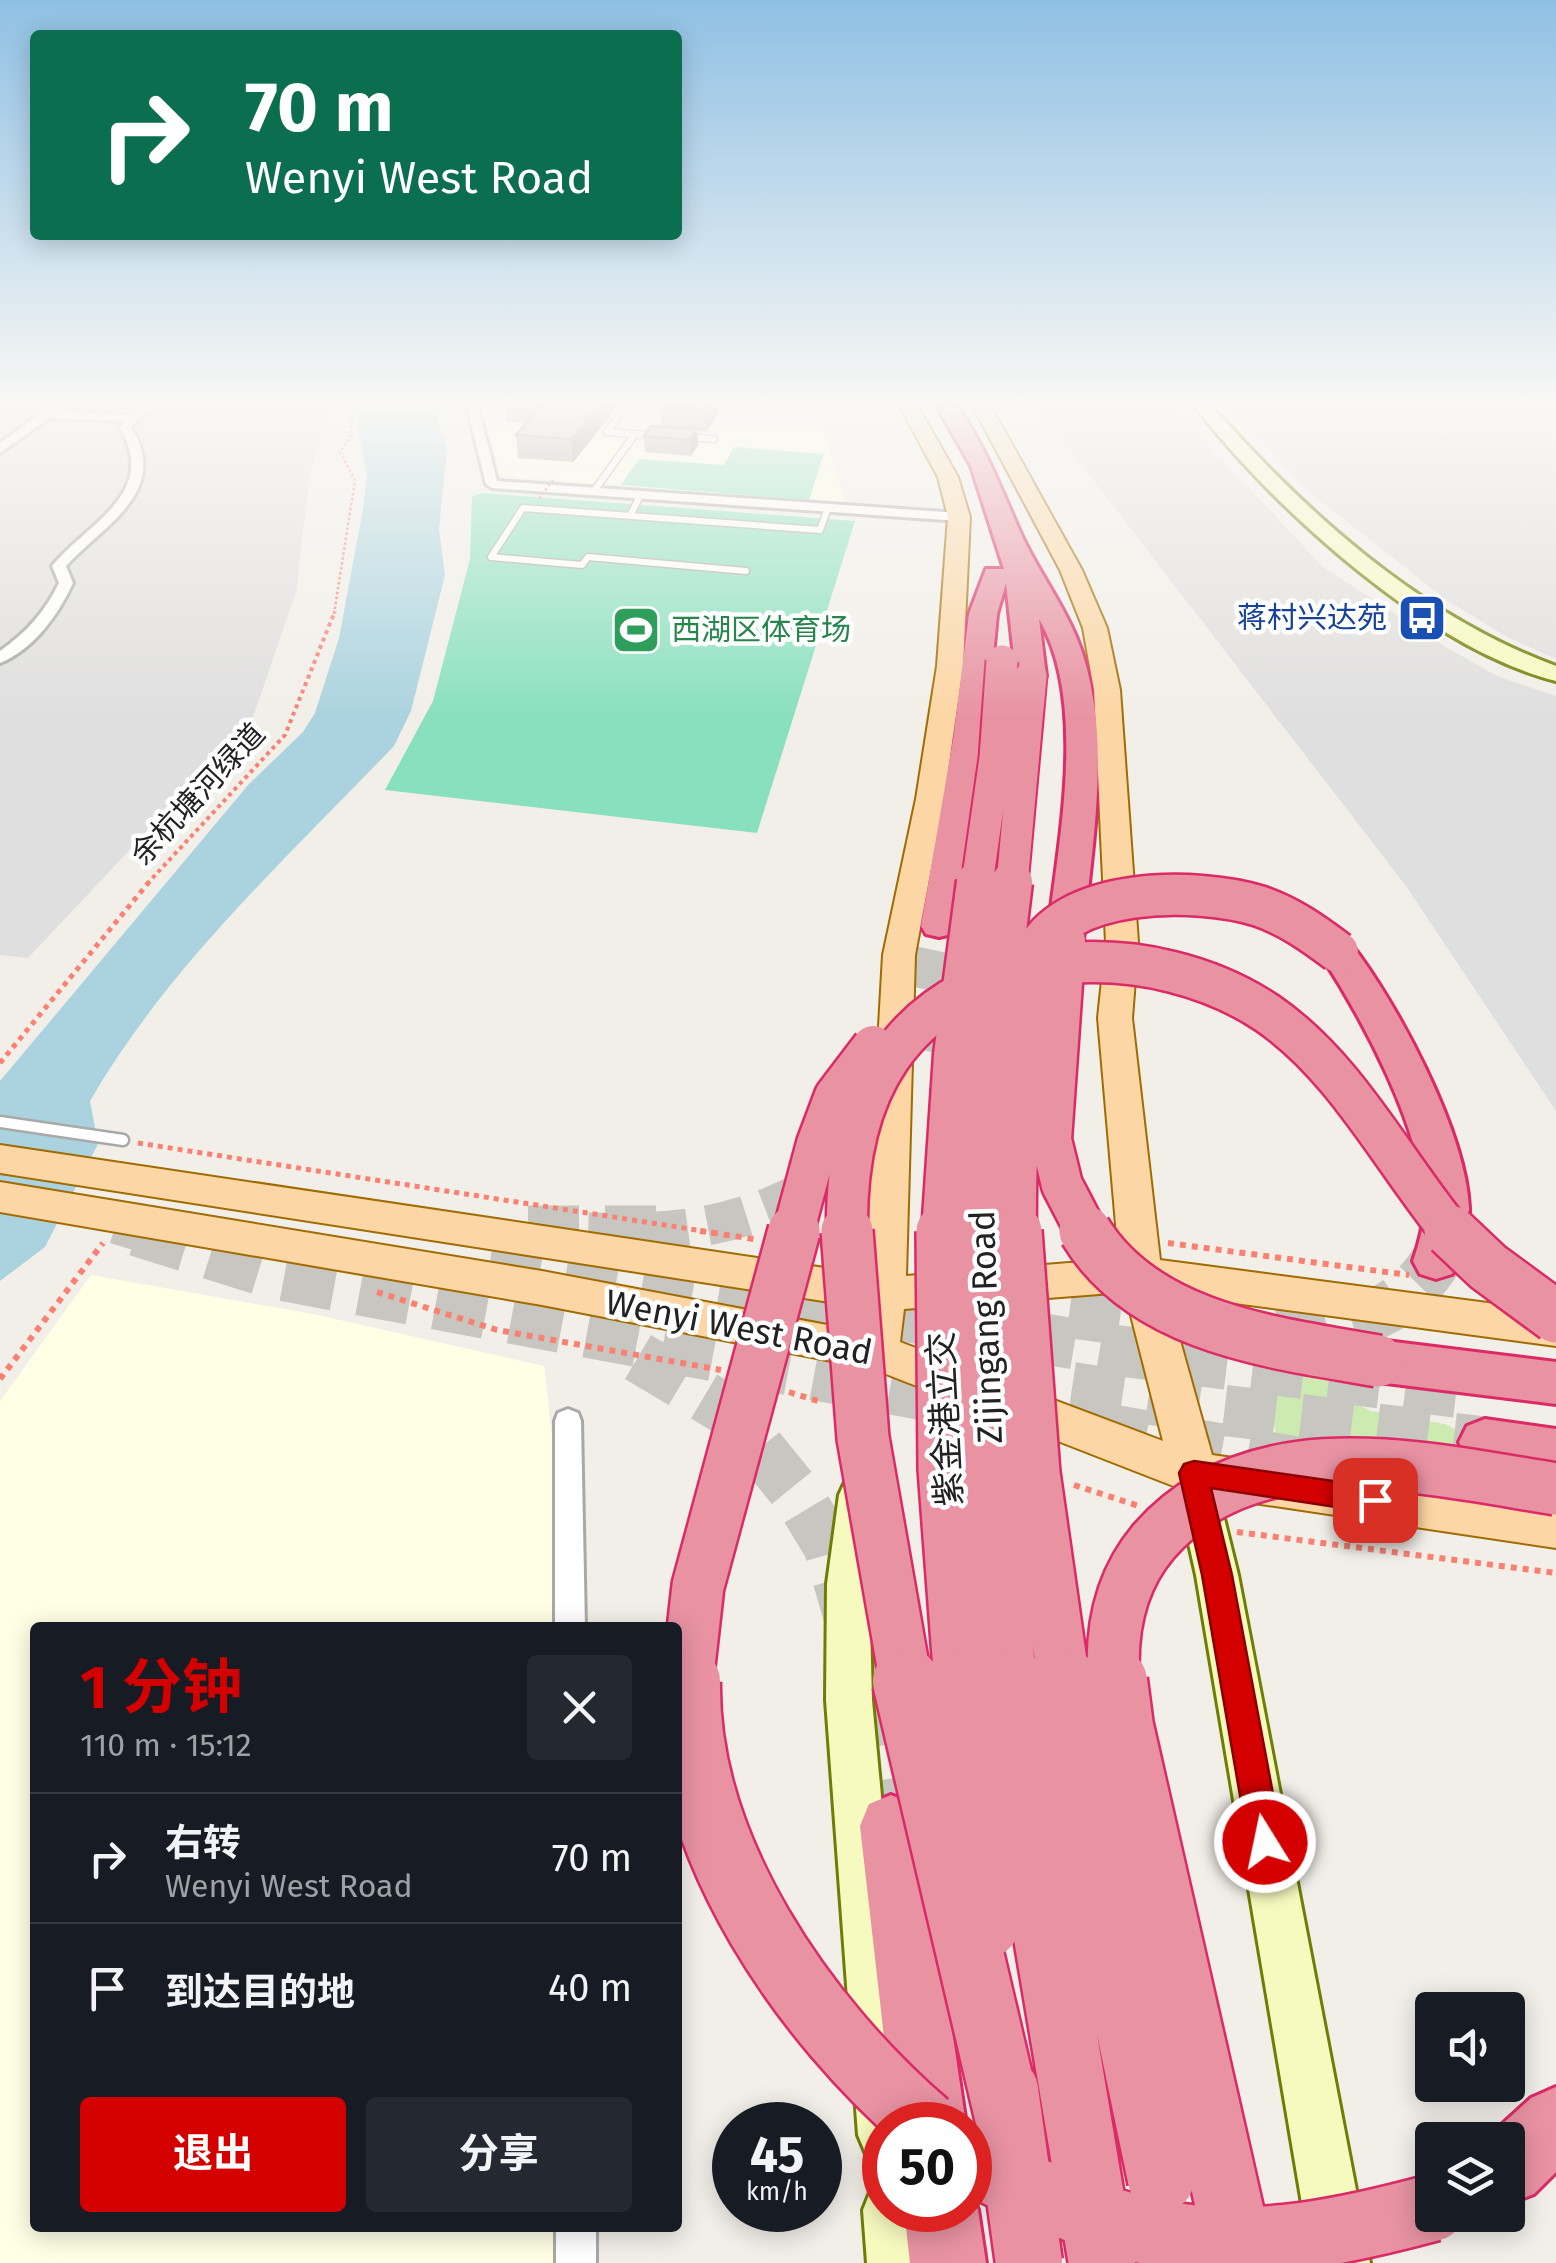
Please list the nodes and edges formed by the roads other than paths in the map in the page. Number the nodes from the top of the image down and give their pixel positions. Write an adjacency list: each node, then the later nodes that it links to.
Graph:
1 (828, 508): 13 (lane)
2 (124, 509): 18 (street)
3 (523, 509): 16 (lane)
4 (531, 509): 13 (lane)
5 (634, 509): 13 (lane)
6 (837, 509): 14 (street)
7 (957, 509): 14 (main road)
8 (984, 509): 15 (highway, Zijingang Road)
9 (996, 509): 15 (highway, Zijingang Road)
10 (1013, 509): 20 (highway)
11 (1037, 509): 20 (main road, Zijingang Road)
12 (1303, 509): 21 (street)
13 (630, 516)
14 (959, 517): 19 (main road)
15 (998, 536): 17 (highway, 紫金港立交); 19 (highway); 20 (highway, Zijingang Road); 20 (highway)
16 (746, 571)
17 (994, 575): 20 (highway, 紫金港立交); 22 (highway)
18 (0, 658)
19 (950, 666): 30 (main road)
20 (1052, 673): 22 (highway, 紫金港立交, bridge); 23 (highway); 29 (main road, Zijingang Road); 34 (highway, bridge); 62 (highway, Zijingang Road, bridge)
21 (1556, 674)
22 (955, 921): 46 (highway, bridge); 49 (highway, 紫金港立交, bridge)
23 (1034, 955): 28 (highway, bridge); 63 (highway, bridge)
24 (0, 1122): 26 (lane)
25 (0, 1159): 26 (main road, Wenyi West Road)
26 (127, 1160): 30 (main road, Wenyi West Road)
27 (0, 1198): 33 (main road, Wenyi West Road)
28 (1436, 1261)
29 (1140, 1274): 30 (main road, Wenyi West Road); 32 (main road, Wenyi West Road); 40 (main road, Zijingang Road)
30 (885, 1294): 33 (main road)
31 (1556, 1317): 48 (highway, bridge)
32 (1556, 1329)
33 (878, 1352): 40 (main road, Wenyi West Road); 45 (street)
34 (1556, 1382)
35 (1471, 1394): 36 (highway)
36 (1556, 1405)
37 (568, 1421): 43 (street)
38 (1485, 1442): 39 (highway)
39 (1556, 1452)
40 (1194, 1473): 42 (main road, Wenyi West Road); 65 (street)
41 (1556, 1489): 64 (highway, bridge)
42 (1556, 1526)
43 (570, 1622)
44 (891, 1826): 47 (highway)
45 (882, 2102)
46 (896, 2102)
47 (925, 2102)
48 (982, 2102)
49 (987, 2102)
50 (1556, 2123): 53 (highway)
51 (992, 2142): 54 (highway, bridge)
52 (992, 2147): 61 (highway, 紫金港立交, bridge)
53 (1525, 2152)
54 (1415, 2214)
55 (576, 2232): 58 (street)
56 (893, 2232): 59 (street)
57 (944, 2232): 60 (highway)
58 (576, 2263)
59 (896, 2263)
60 (948, 2263)
61 (1029, 2263)
62 (1102, 2263)
63 (1180, 2263)
64 (1242, 2263)
65 (1341, 2263)

